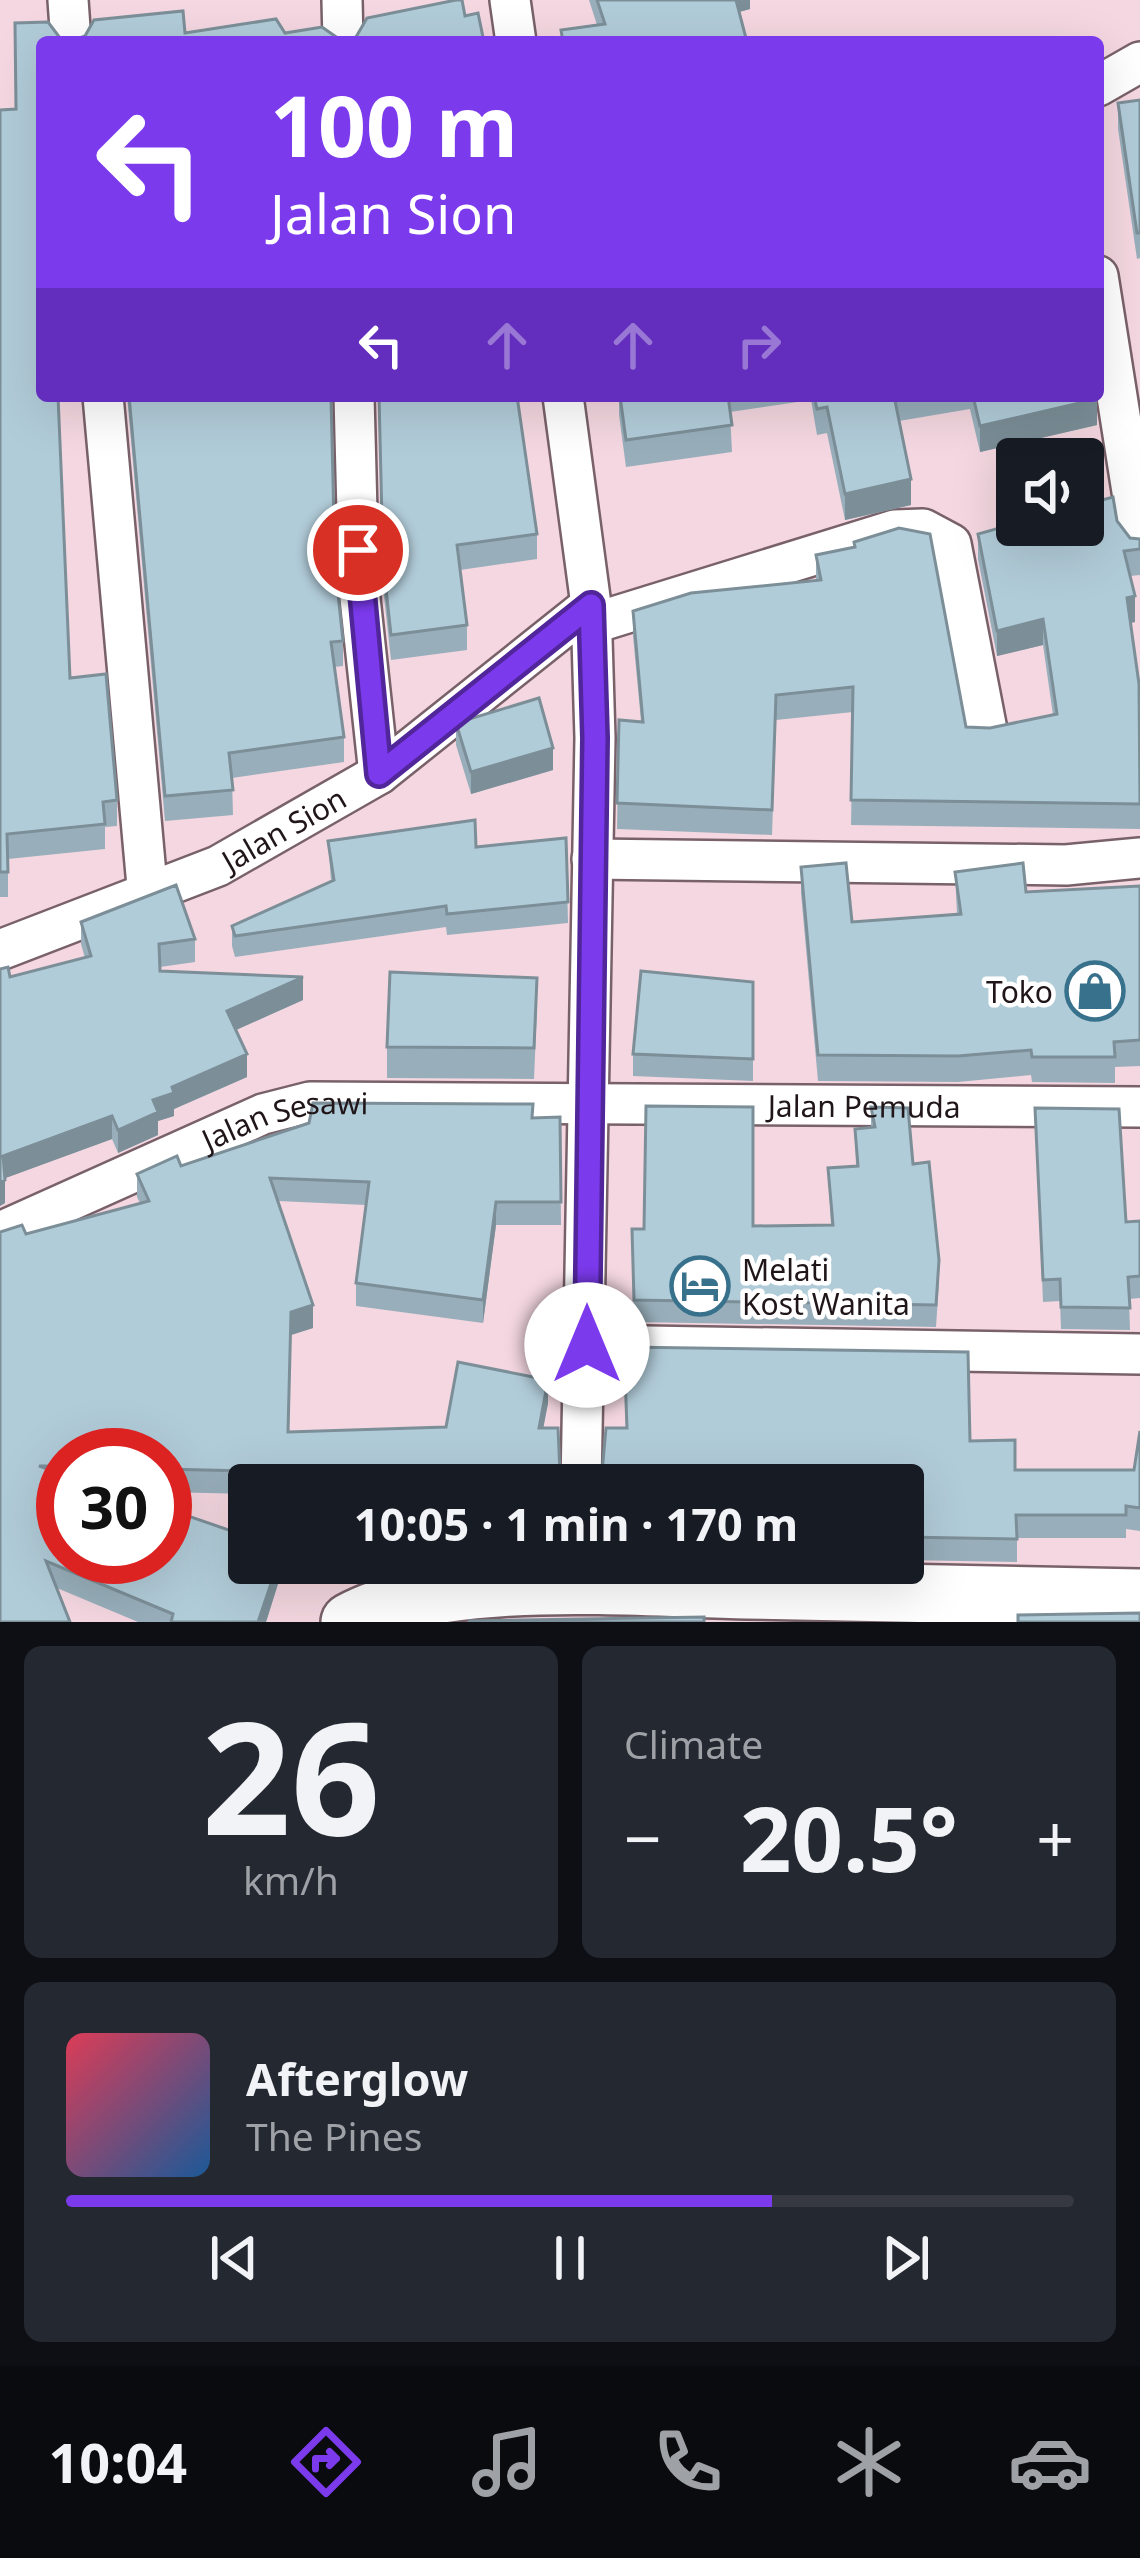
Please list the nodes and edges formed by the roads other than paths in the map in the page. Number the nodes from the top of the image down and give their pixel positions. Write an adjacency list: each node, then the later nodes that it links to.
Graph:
1 (68, 0): 4 (street)
2 (342, 0): 5 (street)
3 (510, 0): 6 (street)
4 (71, 36)
5 (344, 36)
6 (515, 36)
7 (1140, 62): 8 (street)
8 (1104, 83)
9 (1104, 299): 10 (street)
10 (1128, 392): 14 (street)
11 (104, 402): 20 (street)
12 (354, 402): 17 (street)
13 (564, 402): 15 (street)
14 (1140, 542)
15 (591, 615): 16 (street); 17 (street, Jalan Sion); 19 (street)
16 (987, 730)
17 (379, 774): 20 (street, Jalan Sion)
18 (1140, 858): 19 (street)
19 (592, 859): 22 (street)
20 (148, 897): 21 (street, Jalan Sion)
21 (0, 950)
22 (589, 1108): 23 (street, Jalan Pemuda); 24 (street, Jalan Sesawi); 25 (street)
23 (1140, 1108)
24 (0, 1232)
25 (587, 1345): 26 (street); 27 (street)
26 (1140, 1354)
27 (582, 1464)
28 (513, 1584): 31 (street)
29 (797, 1584): 30 (street)
30 (1140, 1598)
31 (350, 1622)

